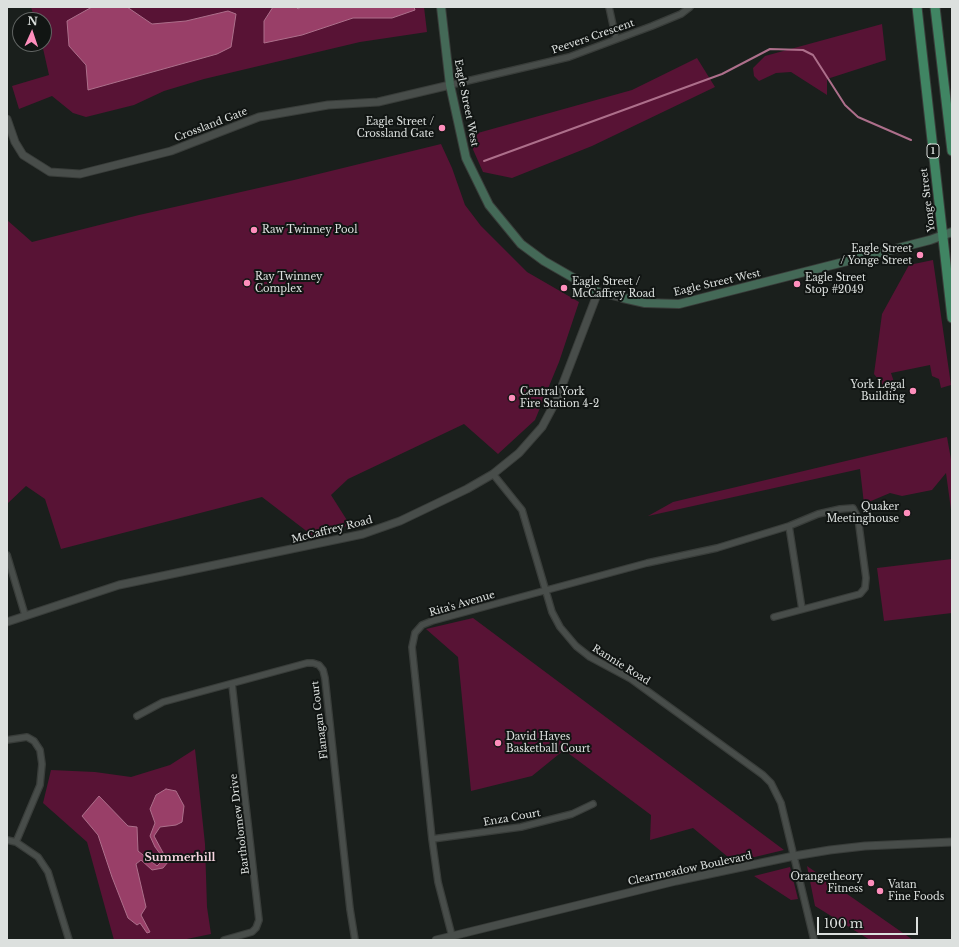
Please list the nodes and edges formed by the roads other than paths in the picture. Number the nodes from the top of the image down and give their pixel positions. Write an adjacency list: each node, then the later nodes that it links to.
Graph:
1 (441, 7): 7 (main road, Eagle Street West)
2 (610, 7): 6 (street)
3 (690, 7): 6 (street, Peevers Crescent)
4 (918, 7): 10 (main road, Yonge Street / 1)
5 (935, 7): 9 (main road, 1)
6 (616, 39): 7 (street, Peevers Crescent)
7 (450, 85): 8 (street, Crossland Gate); 11 (main road, Eagle Street West)
8 (7, 119)
9 (952, 151)
10 (948, 234): 12 (main road, Eagle Street West); 13 (main road, Yonge Street / 1)
11 (598, 292): 12 (street, Eagle Street West); 14 (street, McCaffrey Road)
12 (623, 298)
13 (952, 318)
14 (493, 474): 17 (street, Rannie Road); 19 (street, McCaffrey Road)
15 (789, 526): 17 (street, Rita's Avenue); 18 (street); 18 (street, Rita's Avenue)
16 (7, 555): 19 (street)
17 (544, 590): 26 (street, Rita's Avenue); 30 (street, Rannie Road)
18 (802, 609): 20 (street)
19 (25, 615): 21 (street, McCaffrey Road)
20 (774, 617)
21 (7, 622)
22 (232, 684): 23 (street, Flanagan Court); 33 (street, Bartholomew Drive); 34 (street, Flanagan Court)
23 (138, 716)
24 (7, 740): 28 (street)
25 (593, 804): 26 (street, Enza Court)
26 (432, 839): 31 (street, Rita's Avenue)
27 (7, 840): 28 (street)
28 (16, 842): 32 (street)
29 (952, 842): 30 (street, Clearmeadow Boulevard)
30 (794, 856): 31 (street, Clearmeadow Boulevard); 36 (street, Rannie Road)
31 (452, 936): 35 (street, Clearmeadow Boulevard)
32 (69, 940)
33 (224, 940)
34 (355, 940)
35 (436, 940)
36 (814, 940)

